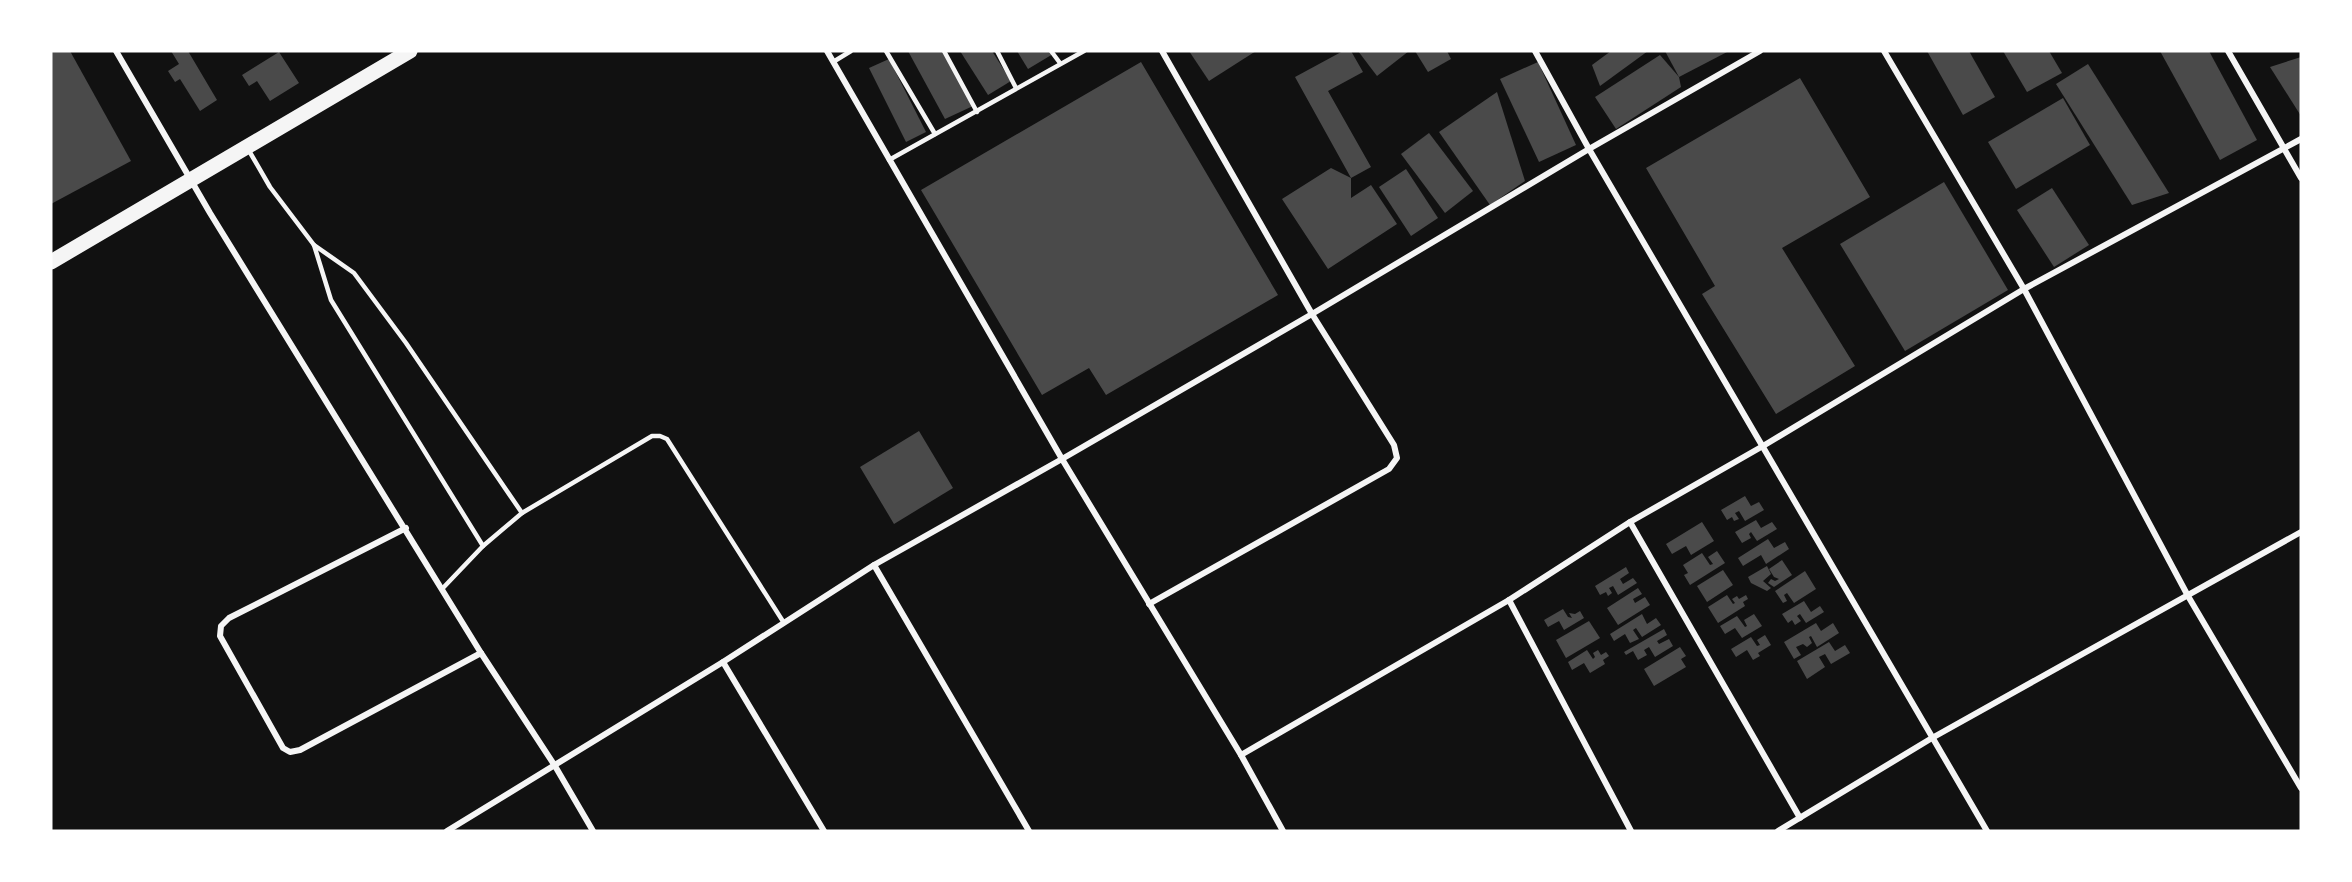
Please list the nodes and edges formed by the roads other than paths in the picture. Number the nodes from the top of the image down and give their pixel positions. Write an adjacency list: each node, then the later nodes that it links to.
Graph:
1 (116, 51): 26 (street)
2 (410, 51): 21 (main road)
3 (827, 51): 15 (street)
4 (851, 51): 15 (lane)
5 (886, 51): 19 (lane)
6 (944, 51): 18 (lane)
7 (997, 51): 17 (lane)
8 (1051, 51): 16 (lane)
9 (1084, 51): 16 (lane)
10 (1162, 51): 30 (street)
11 (1535, 51): 22 (street)
12 (1760, 51): 22 (street)
13 (1884, 51): 29 (street)
14 (2228, 51): 23 (street)
15 (833, 62): 24 (street)
16 (1060, 63): 17 (lane)
17 (1017, 88): 18 (lane)
18 (977, 112): 19 (lane)
19 (934, 134): 24 (lane)
20 (2301, 139): 23 (street)
21 (247, 147): 26 (main road); 27 (lane)
22 (1589, 149): 30 (street); 31 (street)
23 (2284, 149): 25 (street); 29 (street)
24 (889, 160): 32 (street)
25 (2301, 178)
26 (190, 179): 28 (main road); 35 (street)
27 (314, 245): 33 (lane); 37 (lane)
28 (51, 262)
29 (2024, 289): 31 (street); 40 (street)
30 (1312, 314): 32 (street); 42 (street)
31 (1763, 446): 34 (street); 46 (street)
32 (1062, 459): 38 (street); 42 (street)
33 (522, 513): 37 (lane); 43 (lane)
34 (1630, 522): 41 (street); 50 (street)
35 (406, 528): 39 (street); 44 (street)
36 (2301, 532): 40 (street)
37 (483, 546): 39 (lane)
38 (874, 565): 43 (street); 54 (street)
39 (442, 589): 44 (street)
40 (2188, 596): 46 (street); 49 (street)
41 (1509, 600): 47 (street); 56 (street)
42 (1149, 604): 47 (street)
43 (784, 623): 45 (street)
44 (481, 653): 48 (street)
45 (723, 663): 48 (street); 53 (street)
46 (1932, 738): 50 (street); 58 (street)
47 (1241, 755): 55 (street)
48 (555, 766): 51 (street); 52 (street)
49 (2301, 788)
50 (1800, 818): 57 (street)
51 (447, 831)
52 (593, 831)
53 (824, 831)
54 (1029, 831)
55 (1283, 831)
56 (1631, 831)
57 (1778, 831)
58 (1987, 831)

